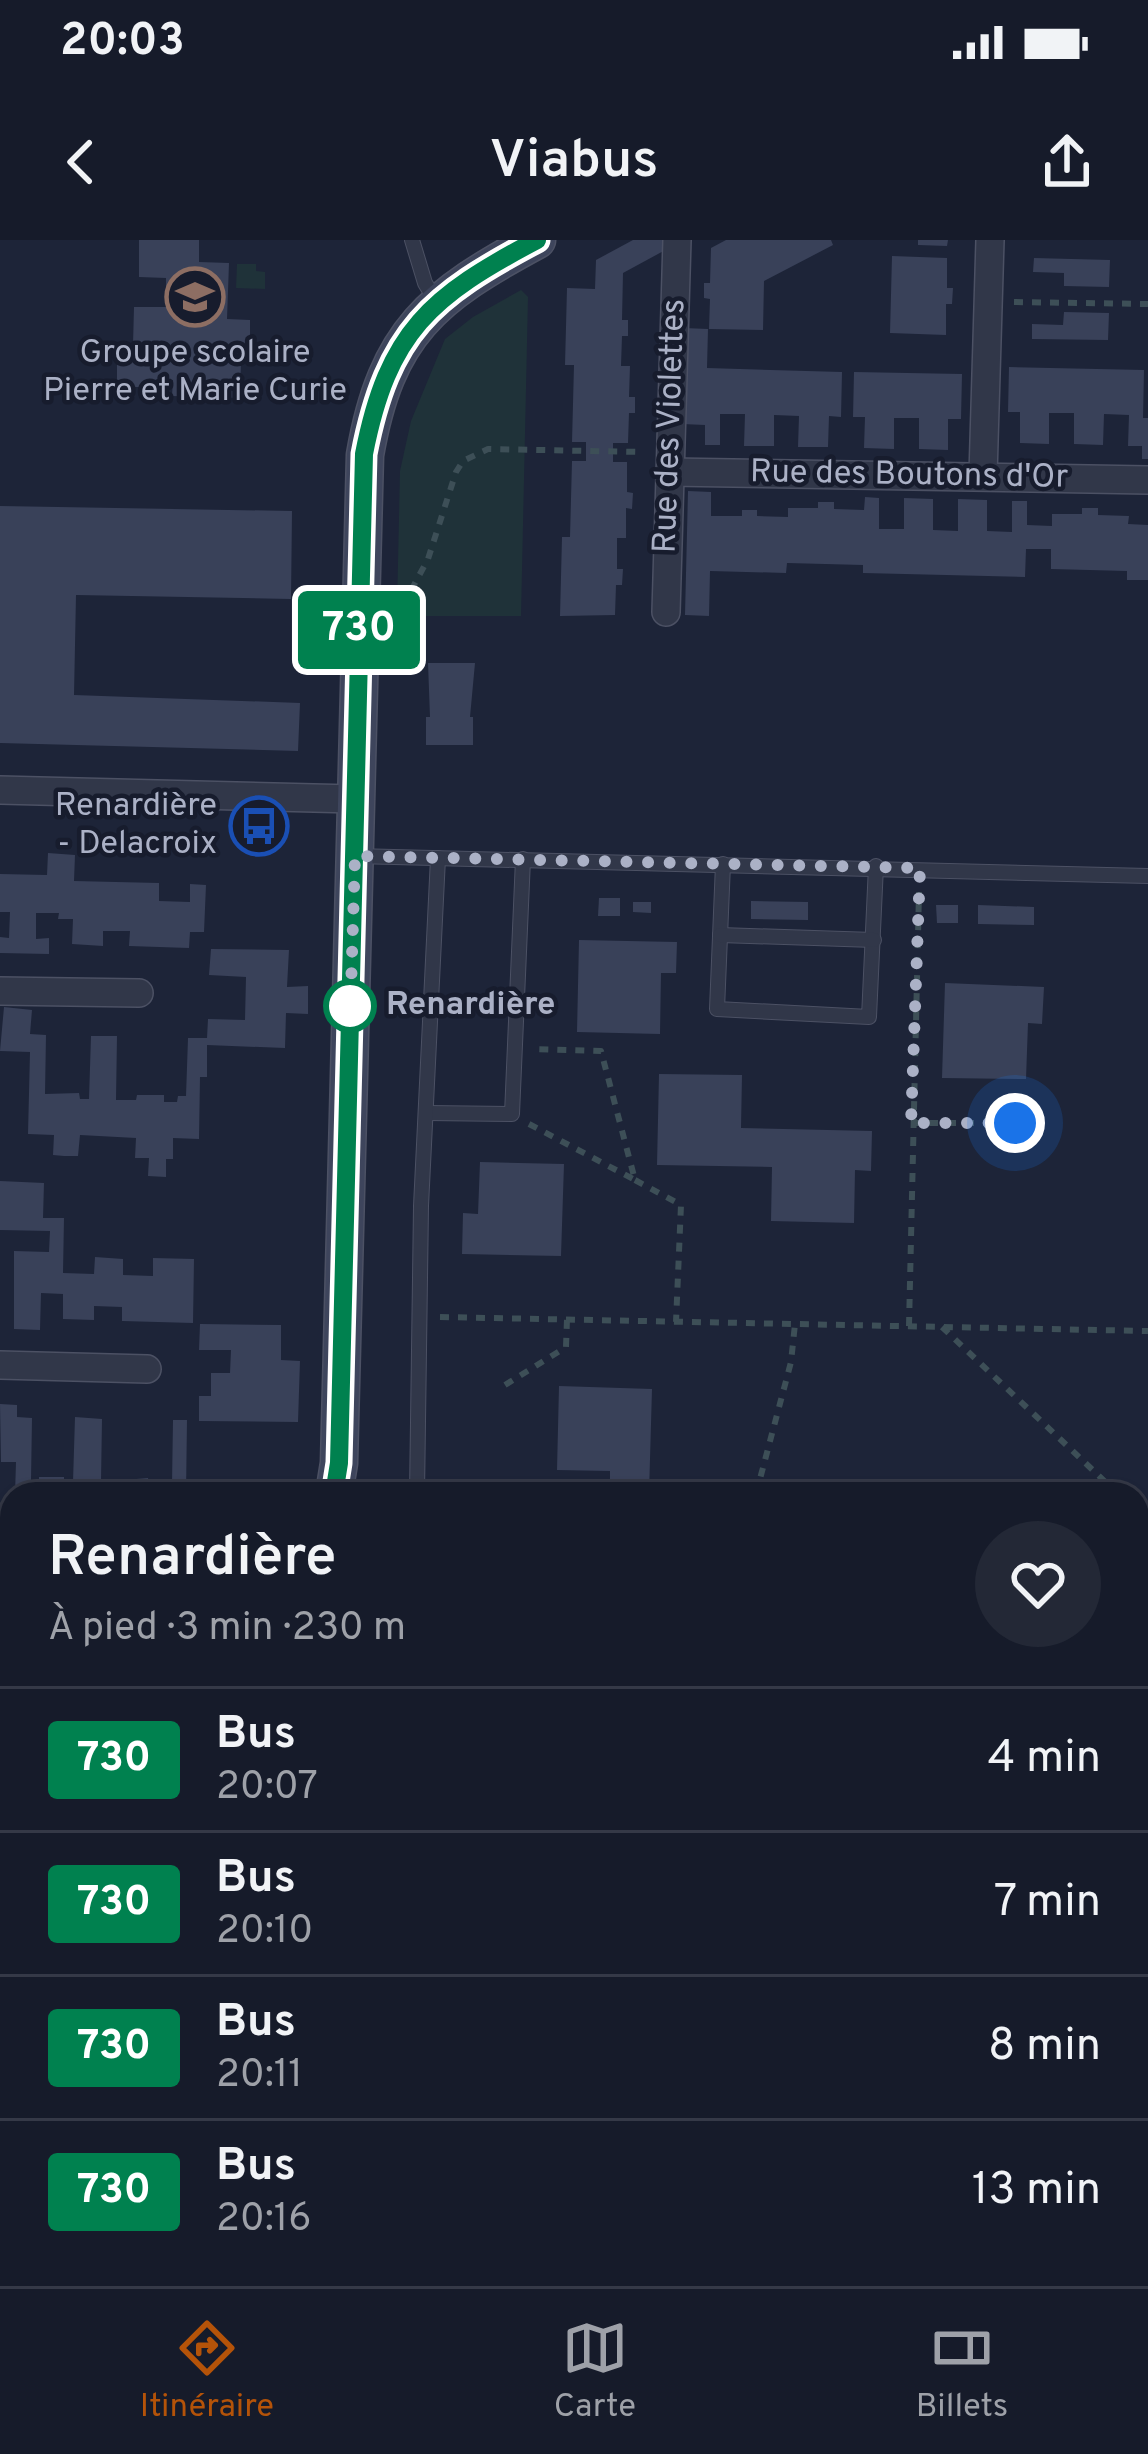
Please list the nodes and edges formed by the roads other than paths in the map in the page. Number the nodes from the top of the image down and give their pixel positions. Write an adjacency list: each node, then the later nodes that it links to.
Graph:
1 (412, 240): 5 (lane)
2 (537, 240): 5 (main road)
3 (677, 240): 6 (street, Rue des Violettes)
4 (990, 240): 7 (street)
5 (436, 301): 11 (main road)
6 (670, 472): 7 (street, Rue des Boutons d'Or); 9 (street, Rue des Violettes)
7 (983, 475): 8 (street, Rue des Boutons d'Or)
8 (1148, 480)
9 (666, 612)
10 (0, 790): 11 (street)
11 (354, 799): 12 (main road)
12 (355, 856): 13 (lane); 25 (main road)
13 (438, 858): 14 (lane); 22 (lane)
14 (523, 860): 15 (lane); 22 (lane)
15 (723, 864): 16 (lane); 18 (lane)
16 (876, 866): 17 (lane); 19 (lane)
17 (1148, 876)
18 (720, 935): 19 (lane); 19 (lane)
19 (874, 940)
20 (0, 991): 21 (street)
21 (139, 993)
22 (428, 1114): 26 (lane)
23 (0, 1365): 24 (street)
24 (147, 1369)
25 (339, 1482)
26 (417, 1482)

